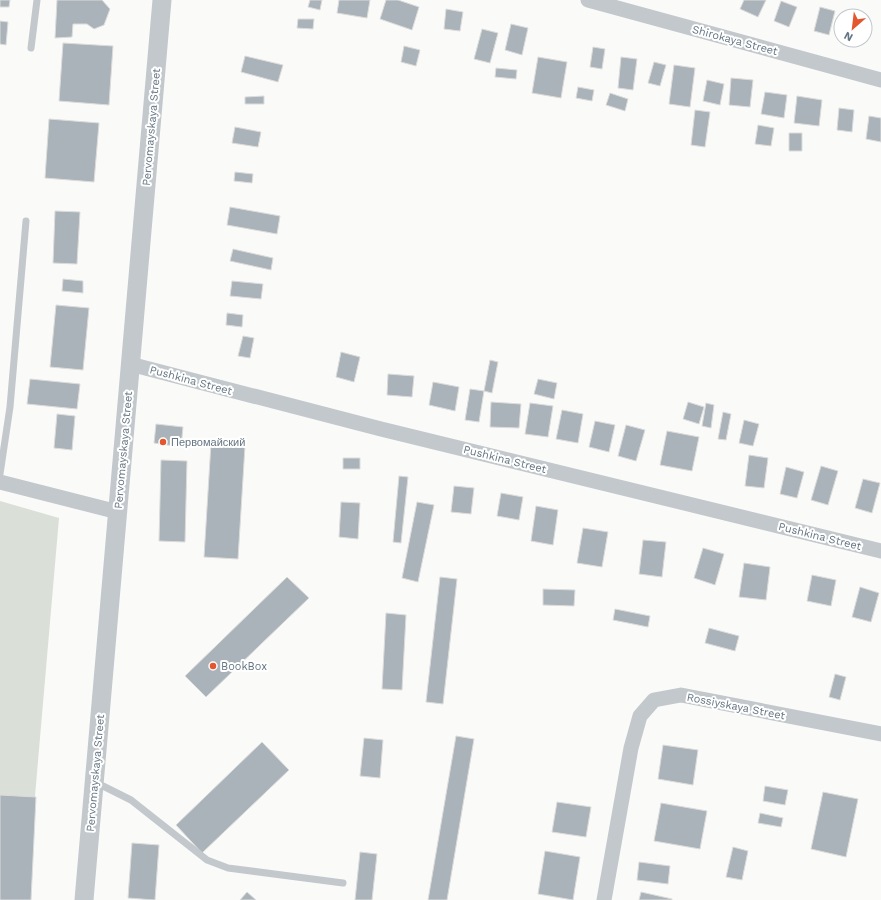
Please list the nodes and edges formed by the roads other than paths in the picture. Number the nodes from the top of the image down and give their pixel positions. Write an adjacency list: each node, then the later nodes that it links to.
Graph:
1 (37, 0): 4 (lane)
2 (162, 0): 7 (street, Pervomayskaya Street)
3 (588, 0): 5 (street, Shirokaya Street)
4 (31, 48)
5 (881, 80)
6 (26, 221): 8 (lane)
7 (130, 364): 10 (street, Pervomayskaya Street); 11 (street, Pushkina Street)
8 (0, 474)
9 (0, 482): 10 (street)
10 (118, 512): 13 (street, Pervomayskaya Street)
11 (881, 551)
12 (881, 734): 16 (street, Rossiyskaya Street)
13 (94, 781): 14 (lane); 15 (street, Pervomayskaya Street)
14 (343, 883)
15 (84, 900)
16 (604, 900)

